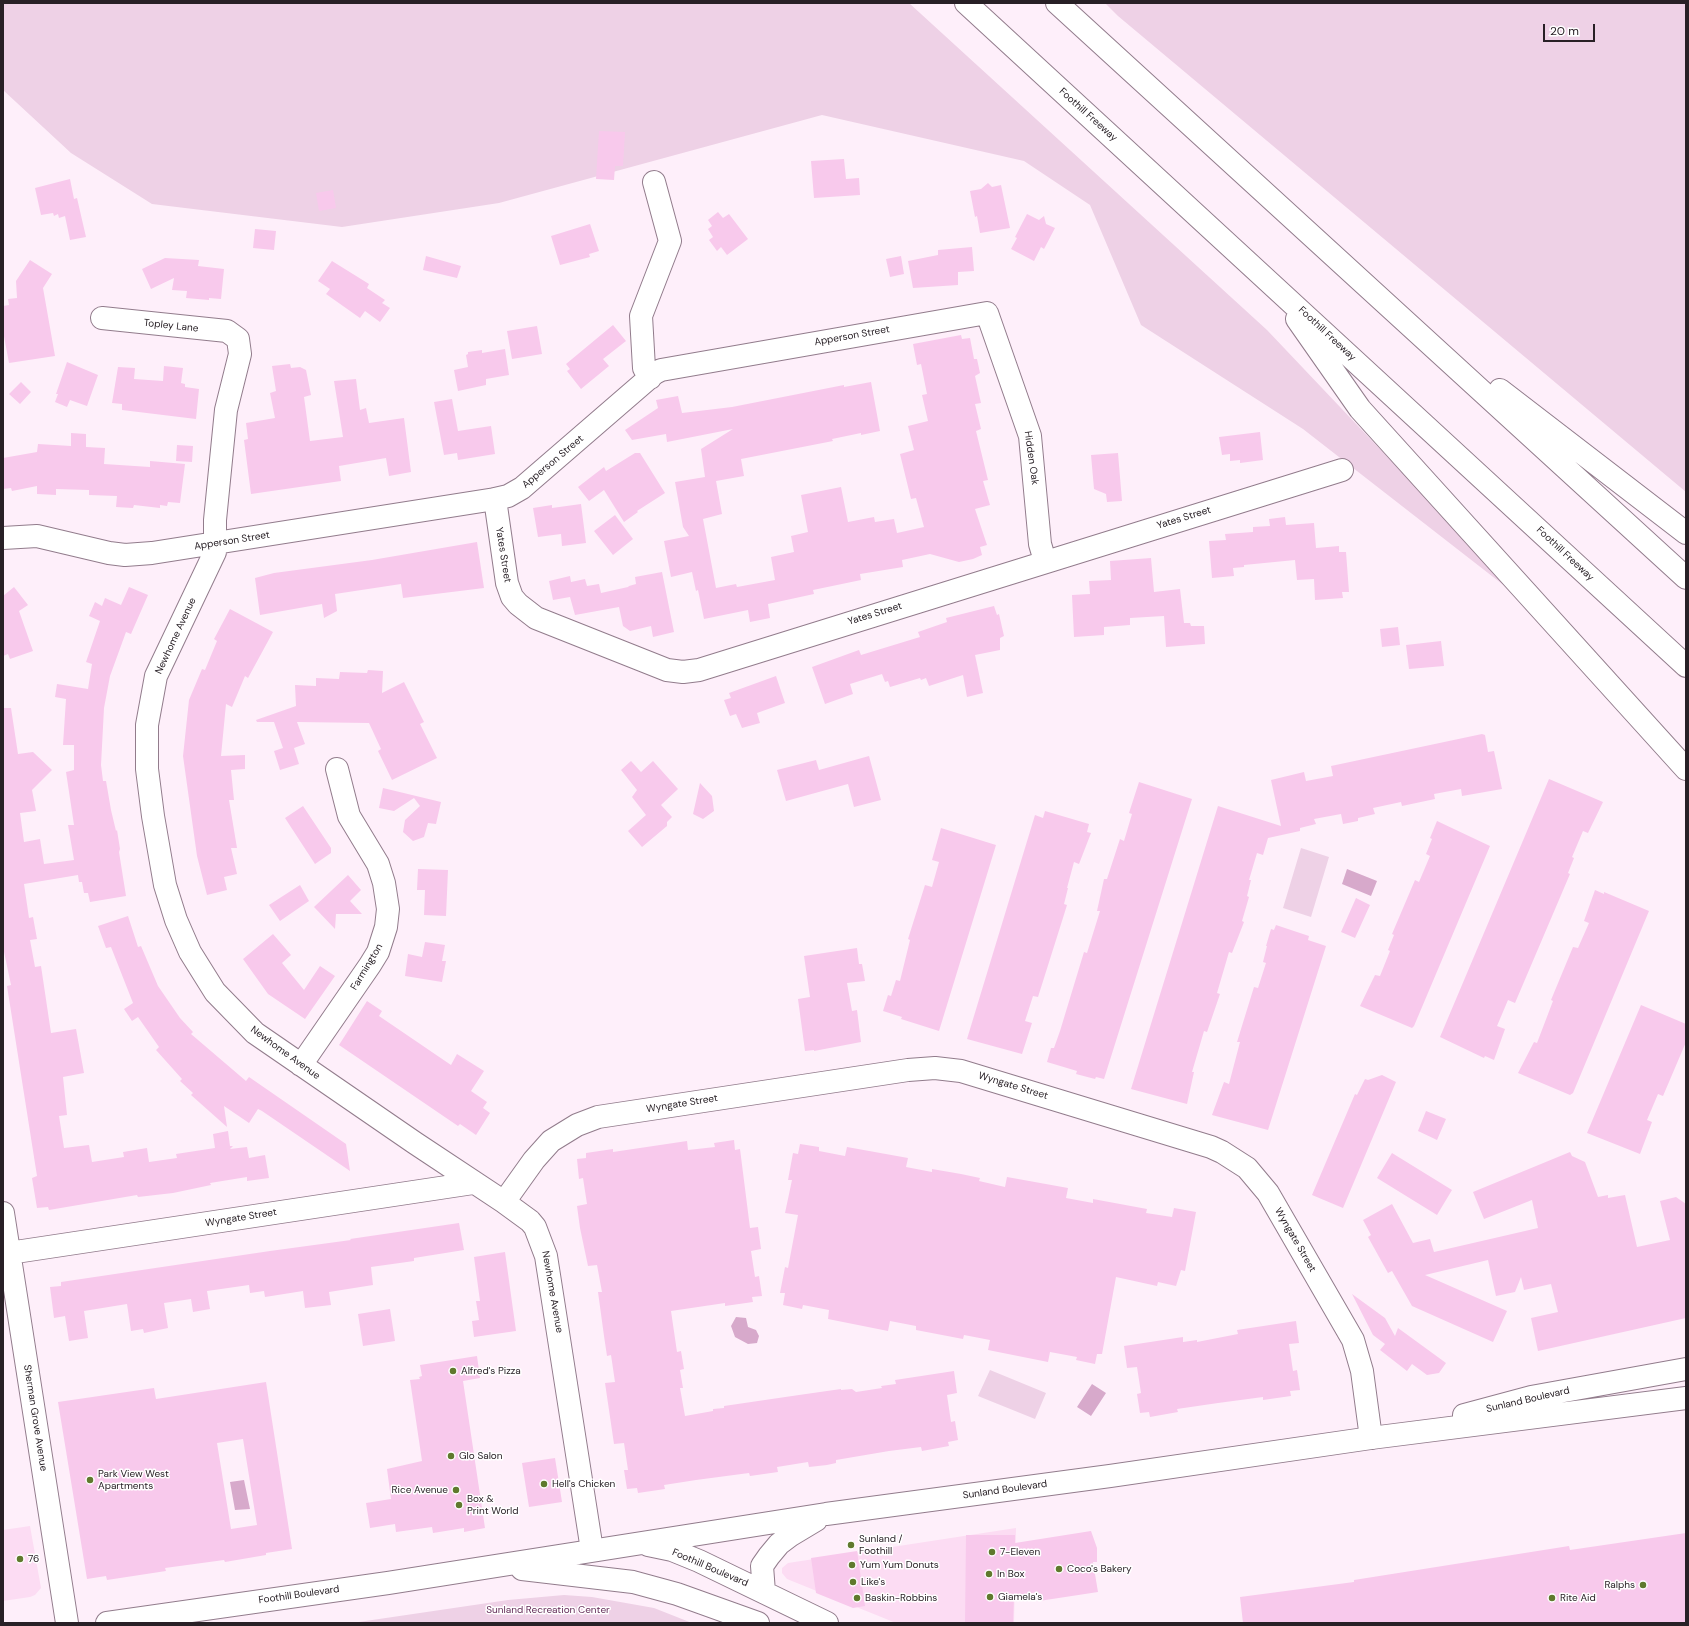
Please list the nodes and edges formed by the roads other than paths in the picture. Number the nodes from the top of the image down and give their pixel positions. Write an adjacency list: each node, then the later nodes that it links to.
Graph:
1 (966, 3): 5 (main road, Foothill Freeway)
2 (1057, 3): 4 (main road)
3 (654, 182): 9 (main road)
4 (1315, 239): 12 (main road); 16 (main road)
5 (1271, 282): 17 (main road, Foothill Freeway); 19 (main road)
6 (987, 313): 9 (main road, Apperson Street); 15 (main road, Hidden Oak)
7 (102, 318): 8 (main road, Topley Lane)
8 (238, 339): 14 (main road, Newhome Avenue)
9 (650, 378): 11 (main road, Apperson Street)
10 (1342, 470): 15 (main road, Yates Street)
11 (495, 499): 14 (main road, Apperson Street); 15 (main road, Yates Street)
12 (1686, 533)
13 (3, 538): 14 (main road, Apperson Street)
14 (216, 544): 20 (main road, Newhome Avenue)
15 (1045, 561)
16 (1686, 578)
17 (1686, 666)
18 (337, 768): 20 (main road, Farmington)
19 (1686, 769)
20 (301, 1065): 21 (main road, Newhome Avenue)
21 (473, 1183): 22 (main road, Newhome Avenue); 24 (main road, Wyngate Street)
22 (504, 1202): 27 (main road, Wyngate Street); 30 (main road, Newhome Avenue)
23 (3, 1213): 24 (main road, Sherman Grove Avenue)
24 (9, 1253): 33 (main road, Sherman Grove Avenue)
25 (1686, 1369): 27 (main road, Sunland Boulevard)
26 (1686, 1398): 27 (main road, Sunland Boulevard)
27 (1372, 1438): 28 (main road, Sunland Boulevard)
28 (826, 1514): 29 (main road, Sunland Boulevard); 32 (main road)
29 (639, 1543): 30 (main road, Foothill Boulevard); 32 (main road, Foothill Boulevard)
30 (592, 1550): 31 (main road, Foothill Boulevard)
31 (490, 1566): 34 (main road, Foothill Boulevard); 35 (main road, Foothill Boulevard)
32 (764, 1592): 36 (main road, Foothill Boulevard)
33 (67, 1623)
34 (107, 1623)
35 (758, 1623)
36 (827, 1623)

